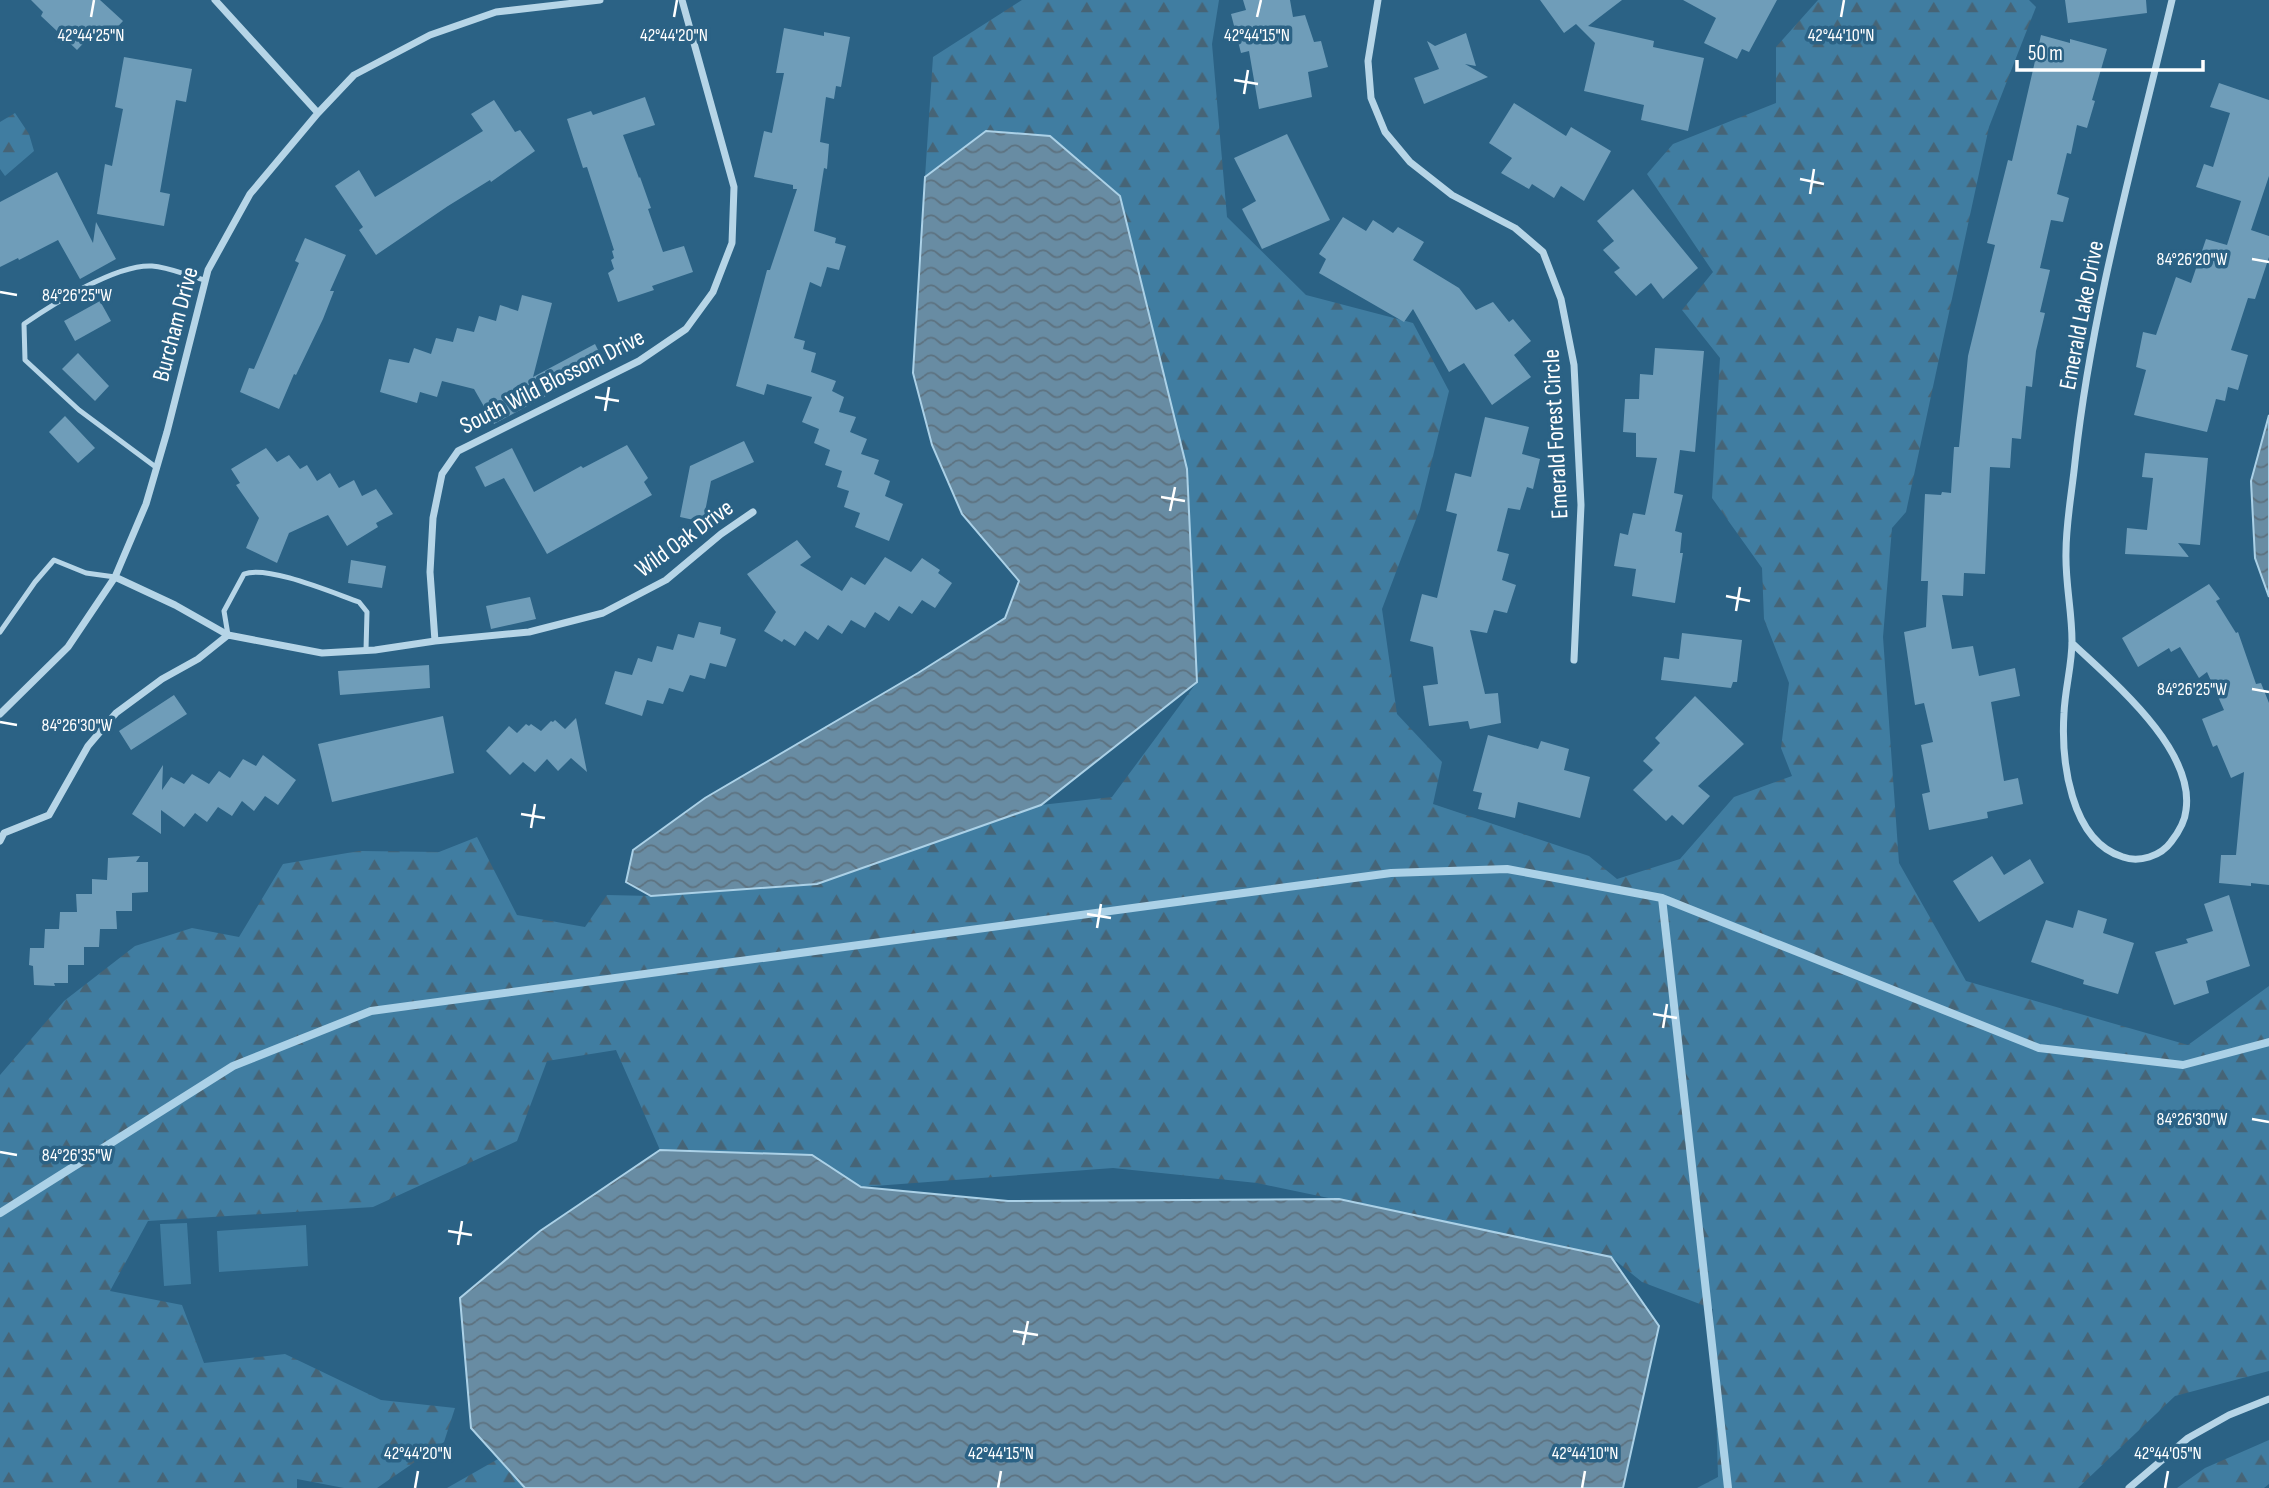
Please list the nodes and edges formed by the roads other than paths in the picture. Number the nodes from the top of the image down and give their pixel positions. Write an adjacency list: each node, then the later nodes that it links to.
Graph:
1 (215, 0): 6 (street)
2 (600, 0): 6 (street, Burcham Drive)
3 (682, 0): 13 (street, South Wild Blossom Drive)
4 (1378, 0): 16 (street, Emerald Forest Circle)
5 (2172, 0): 14 (street, Emerald Lake Drive)
6 (318, 113): 7 (street, Burcham Drive)
7 (205, 280): 8 (street, Burcham Drive); 8 (lane)
8 (156, 468): 10 (street, Burcham Drive)
9 (753, 512): 13 (street, Wild Oak Drive)
10 (116, 577): 11 (lane); 12 (street); 17 (street, Burcham Drive)
11 (0, 632)
12 (228, 635): 15 (street); 15 (lane); 18 (street)
13 (435, 641): 15 (street)
14 (2072, 643): 14 (street, Emerald Lake Drive)
15 (366, 650)
16 (1574, 660)
17 (0, 715)
18 (1, 834)
19 (2269, 1399): 20 (street)
20 (2129, 1488)

